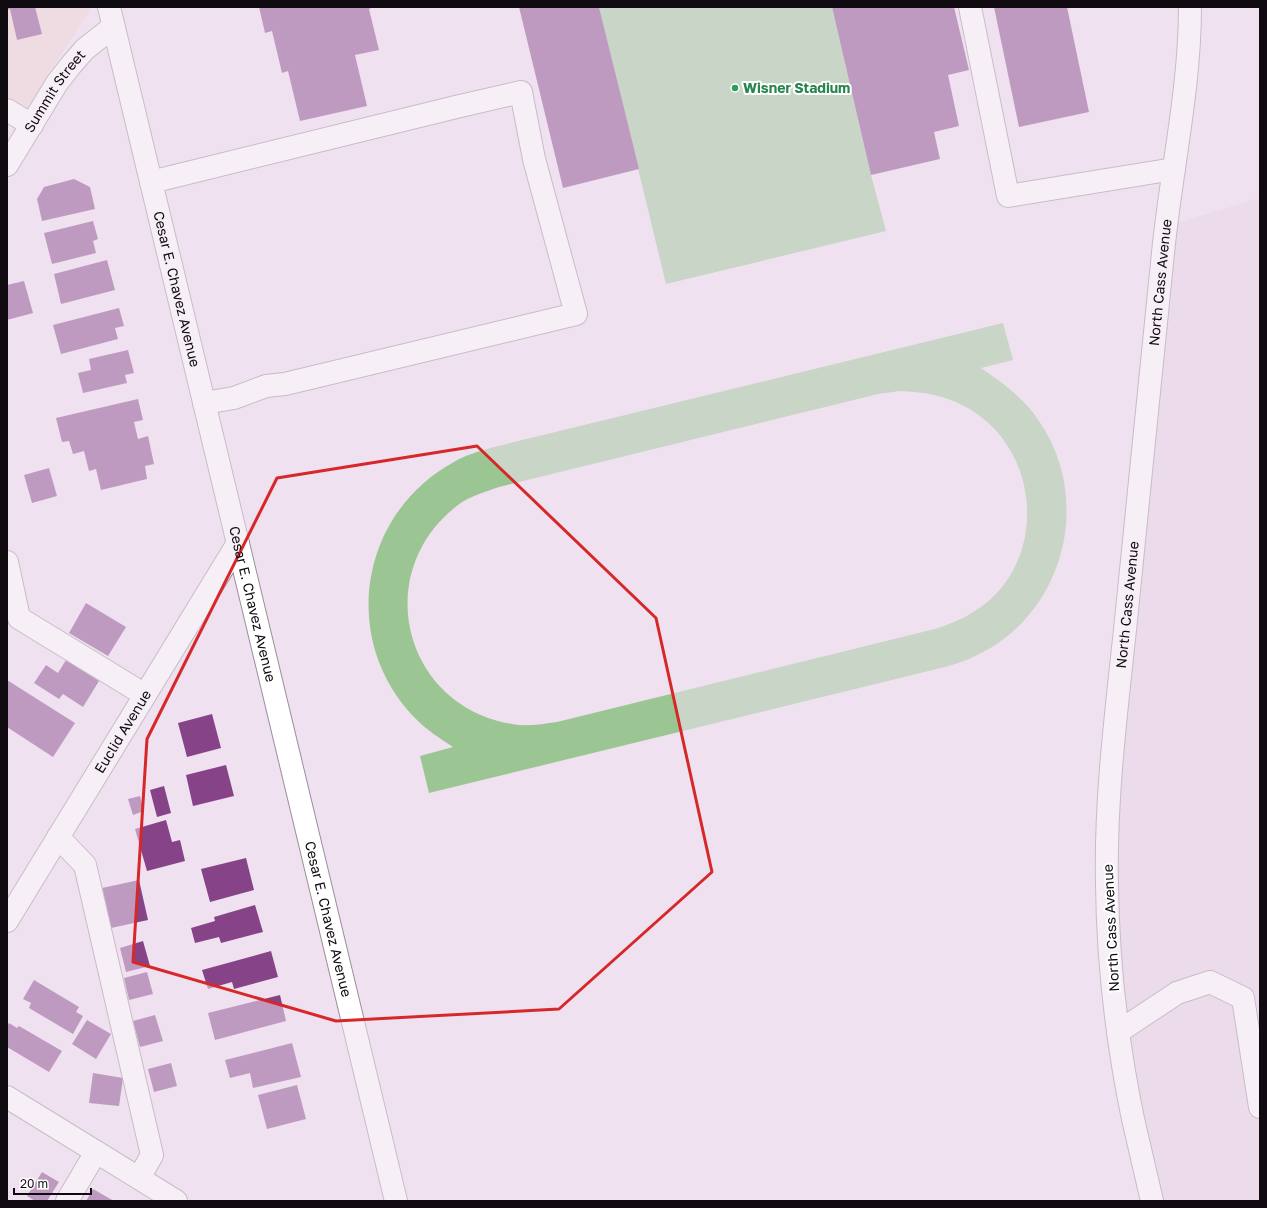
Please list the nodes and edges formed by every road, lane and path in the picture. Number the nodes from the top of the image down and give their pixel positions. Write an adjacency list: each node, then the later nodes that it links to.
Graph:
1 (970, 7): 7 (main road)
2 (1190, 7): 7 (main road, North Cass Avenue)
3 (111, 17): 5 (main road, Summit Street); 8 (main road, Cesar E. Chavez Avenue)
4 (7, 110): 5 (main road)
5 (32, 125): 6 (main road, Summit Street)
6 (7, 165)
7 (1174, 170): 15 (main road, North Cass Avenue)
8 (151, 182): 9 (main road, Cesar E. Chavez Avenue); 9 (main road)
9 (204, 404): 10 (main road, Cesar E. Chavez Avenue)
10 (238, 543): 12 (main road, Euclid Avenue); 22 (main road, Cesar E. Chavez Avenue)
11 (7, 562): 12 (main road)
12 (145, 695): 13 (main road, Euclid Avenue)
13 (58, 837): 14 (main road, Euclid Avenue); 19 (main road)
14 (7, 920)
15 (1118, 1032): 17 (main road); 23 (main road, North Cass Avenue)
16 (7, 1097): 18 (main road)
17 (1260, 1107)
18 (96, 1152): 19 (main road); 20 (main road)
19 (139, 1178): 21 (main road)
20 (67, 1201)
21 (176, 1201)
22 (396, 1201)
23 (1152, 1201)

